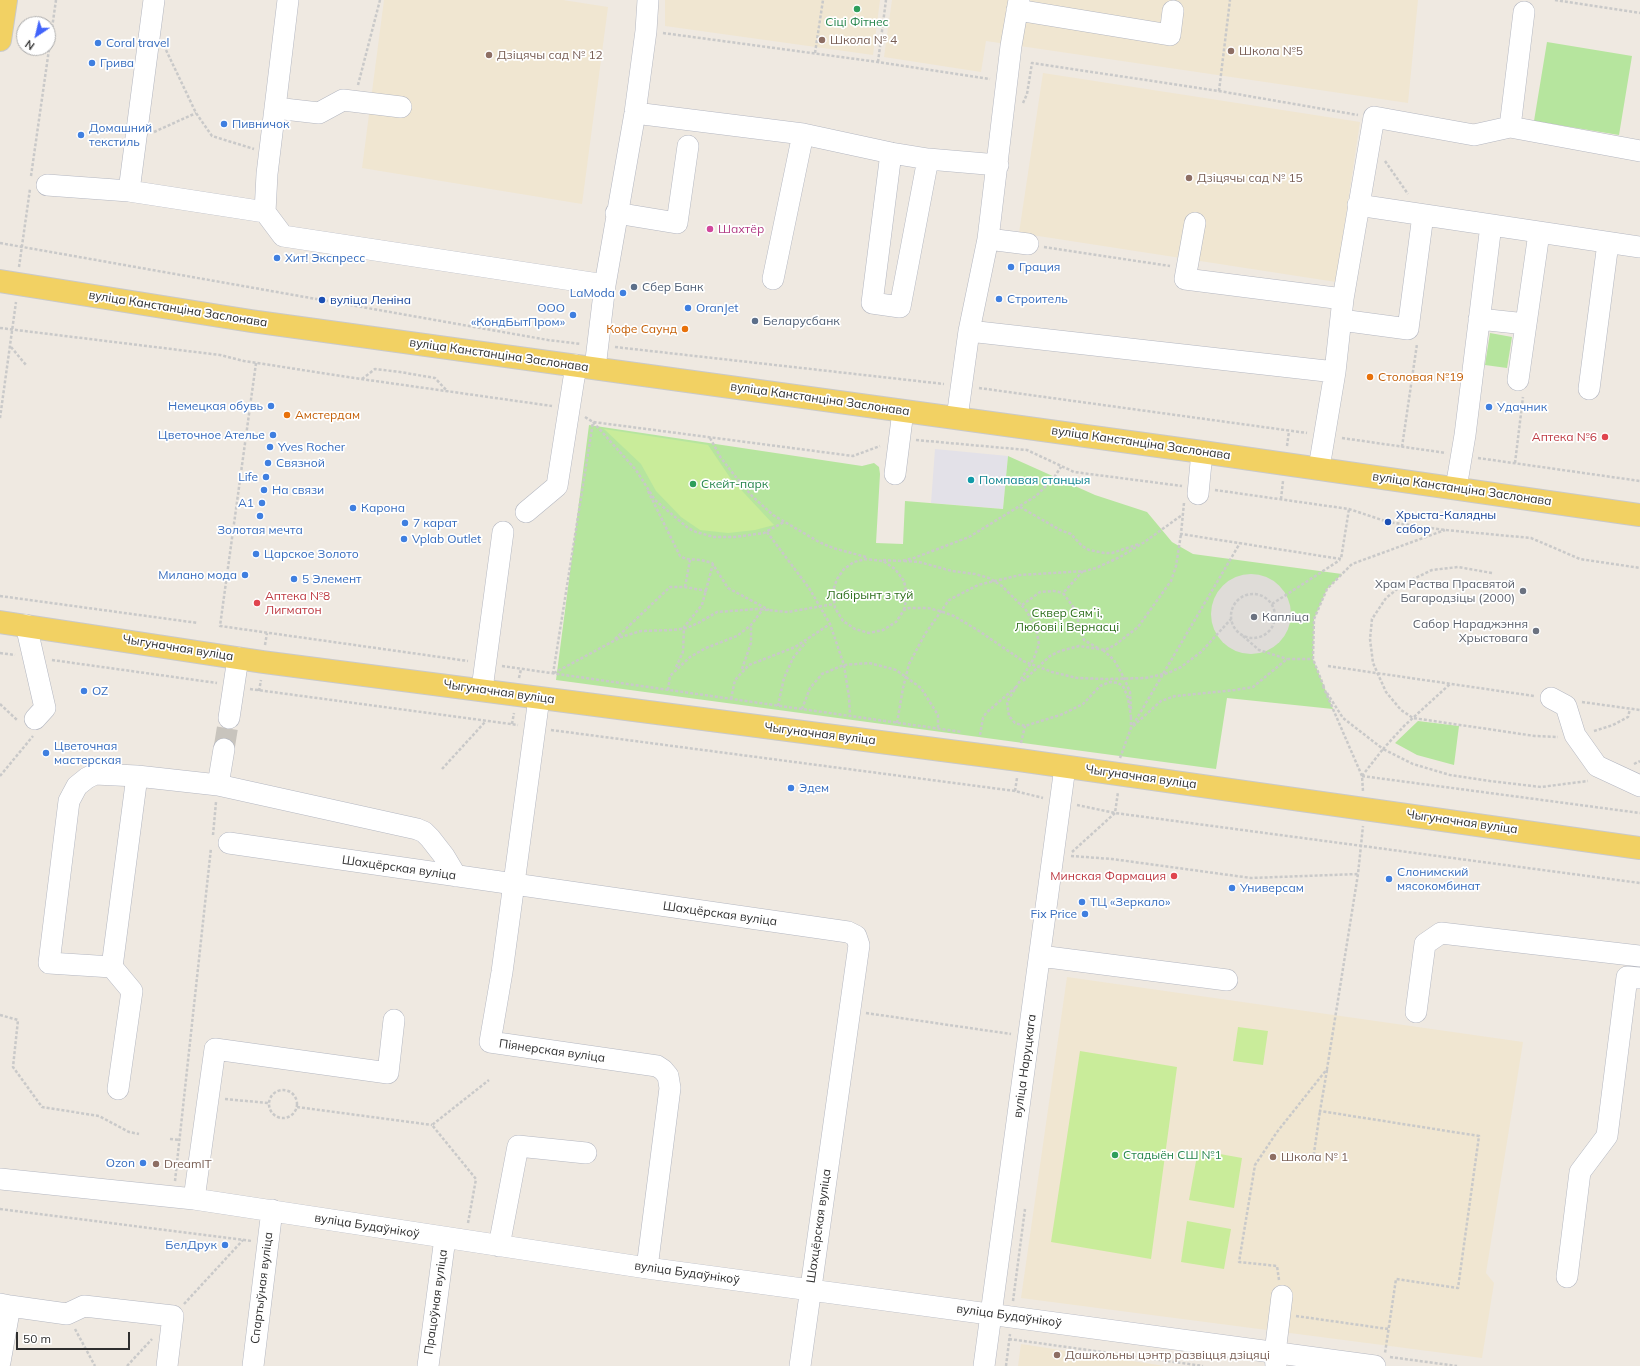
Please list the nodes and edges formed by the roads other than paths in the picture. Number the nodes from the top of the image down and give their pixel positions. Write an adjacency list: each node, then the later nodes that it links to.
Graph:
1 (6, 0): 8 (main road)
2 (154, 0): 20 (street)
3 (288, 0): 10 (street)
4 (648, 0): 11 (street)
5 (1018, 5): 6 (street); 18 (street)
6 (1173, 11)
7 (1524, 12): 12 (street)
8 (0, 40)
9 (402, 107): 10 (street)
10 (275, 108): 22 (street)
11 (635, 113): 13 (street); 23 (street)
12 (1510, 127): 15 (street); 21 (street)
13 (803, 134): 16 (street); 32 (street)
14 (688, 146): 23 (street)
15 (1640, 150)
16 (891, 153): 17 (street); 17 (street)
17 (928, 159): 18 (street)
18 (998, 165): 28 (street)
19 (47, 185): 20 (street)
20 (129, 192): 22 (street)
21 (1358, 205): 24 (street); 35 (street)
22 (265, 212): 34 (street)
23 (616, 213): 34 (street)
24 (1423, 215): 26 (street); 37 (street)
25 (1196, 223): 35 (street)
26 (1491, 225): 27 (street); 36 (street)
27 (1539, 233): 29 (street); 38 (street)
28 (988, 240): 30 (street); 39 (street)
29 (1608, 243): 31 (street); 43 (street)
30 (1028, 244)
31 (1640, 247)
32 (773, 279)
33 (0, 281): 40 (main road, вуліца Канстанціна Заслонава)
34 (605, 285): 40 (street)
35 (1343, 299): 37 (street)
36 (1479, 319): 38 (street); 49 (street)
37 (1341, 320): 41 (street)
38 (1526, 324): 42 (street)
39 (969, 331): 41 (street); 45 (street)
40 (586, 367): 44 (main road, вуліца Канстанціна Заслонава); 51 (street)
41 (1335, 372): 47 (street)
42 (1518, 380)
43 (1589, 389)
44 (903, 410): 45 (main road, вуліца Канстанціна Заслонава); 48 (street)
45 (957, 418): 46 (main road, вуліца Канстанціна Заслонава)
46 (1202, 452): 47 (main road, вуліца Канстанціна Заслонава); 50 (street)
47 (1319, 468): 49 (main road, вуліца Канстанціна Заслонава)
48 (895, 474)
49 (1456, 488): 52 (main road, вуліца Канстанціна Заслонава)
50 (1194, 489)
51 (526, 512)
52 (1640, 515)
53 (503, 532): 57 (street)
54 (0, 622): 55 (main road, Чыгуначная вуліца)
55 (26, 625): 56 (main road, Чыгуначная вуліца); 61 (street)
56 (238, 658): 57 (main road, Чыгуначная вуліца); 60 (street)
57 (482, 689): 58 (main road, Чыгуначная вуліца)
58 (539, 698): 63 (main road, Чыгуначная вуліца); 70 (street, Піянерская вуліца)
59 (1551, 698): 66 (street)
60 (229, 718)
61 (28, 725)
62 (224, 749): 65 (street)
63 (1065, 767): 68 (main road, Чыгуначная вуліца); 71 (street, вуліца Наруцкага)
64 (137, 776): 65 (street); 73 (street); 73 (street)
65 (218, 785): 69 (street)
66 (1640, 786)
67 (228, 844): 69 (street, Шахцёрская вуліца)
68 (1640, 848)
69 (456, 876): 70 (street, Шахцёрская вуліца)
70 (514, 886): 85 (street, Піянерская вуліца); 87 (street, Шахцёрская вуліца)
71 (1040, 956): 75 (street); 90 (street, вуліца Наруцкага)
72 (1640, 956): 76 (street)
73 (112, 967): 78 (street)
74 (1640, 978): 86 (street)
75 (1227, 980)
76 (1416, 1012)
77 (394, 1020): 81 (street)
78 (118, 1089)
79 (586, 1154): 84 (street)
80 (0, 1179): 81 (street, вуліца Будаўнікоў)
81 (194, 1199): 82 (street, вуліца Будаўнікоў)
82 (272, 1210): 83 (street, вуліца Будаўнікоў); 95 (street, Спартыўная вуліца)
83 (445, 1238): 84 (street, вуліца Будаўнікоў); 96 (street, Працоўная вуліца)
84 (499, 1246): 85 (street, вуліца Будаўнікоў)
85 (646, 1268): 87 (street, вуліца Будаўнікоў)
86 (1567, 1276)
87 (810, 1290): 90 (street, вуліца Будаўнікоў); 97 (street)
88 (5, 1305): 93 (street); 94 (street)
89 (1281, 1305): 91 (street)
90 (990, 1314): 91 (street, вуліца Будаўнікоў); 98 (street, вуліца Наруцкага)
91 (1275, 1360): 92 (street, вуліца Будаўнікоў)
92 (1380, 1361)
93 (0, 1362)
94 (167, 1366)
95 (253, 1366)
96 (428, 1366)
97 (800, 1366)
98 (984, 1366)

